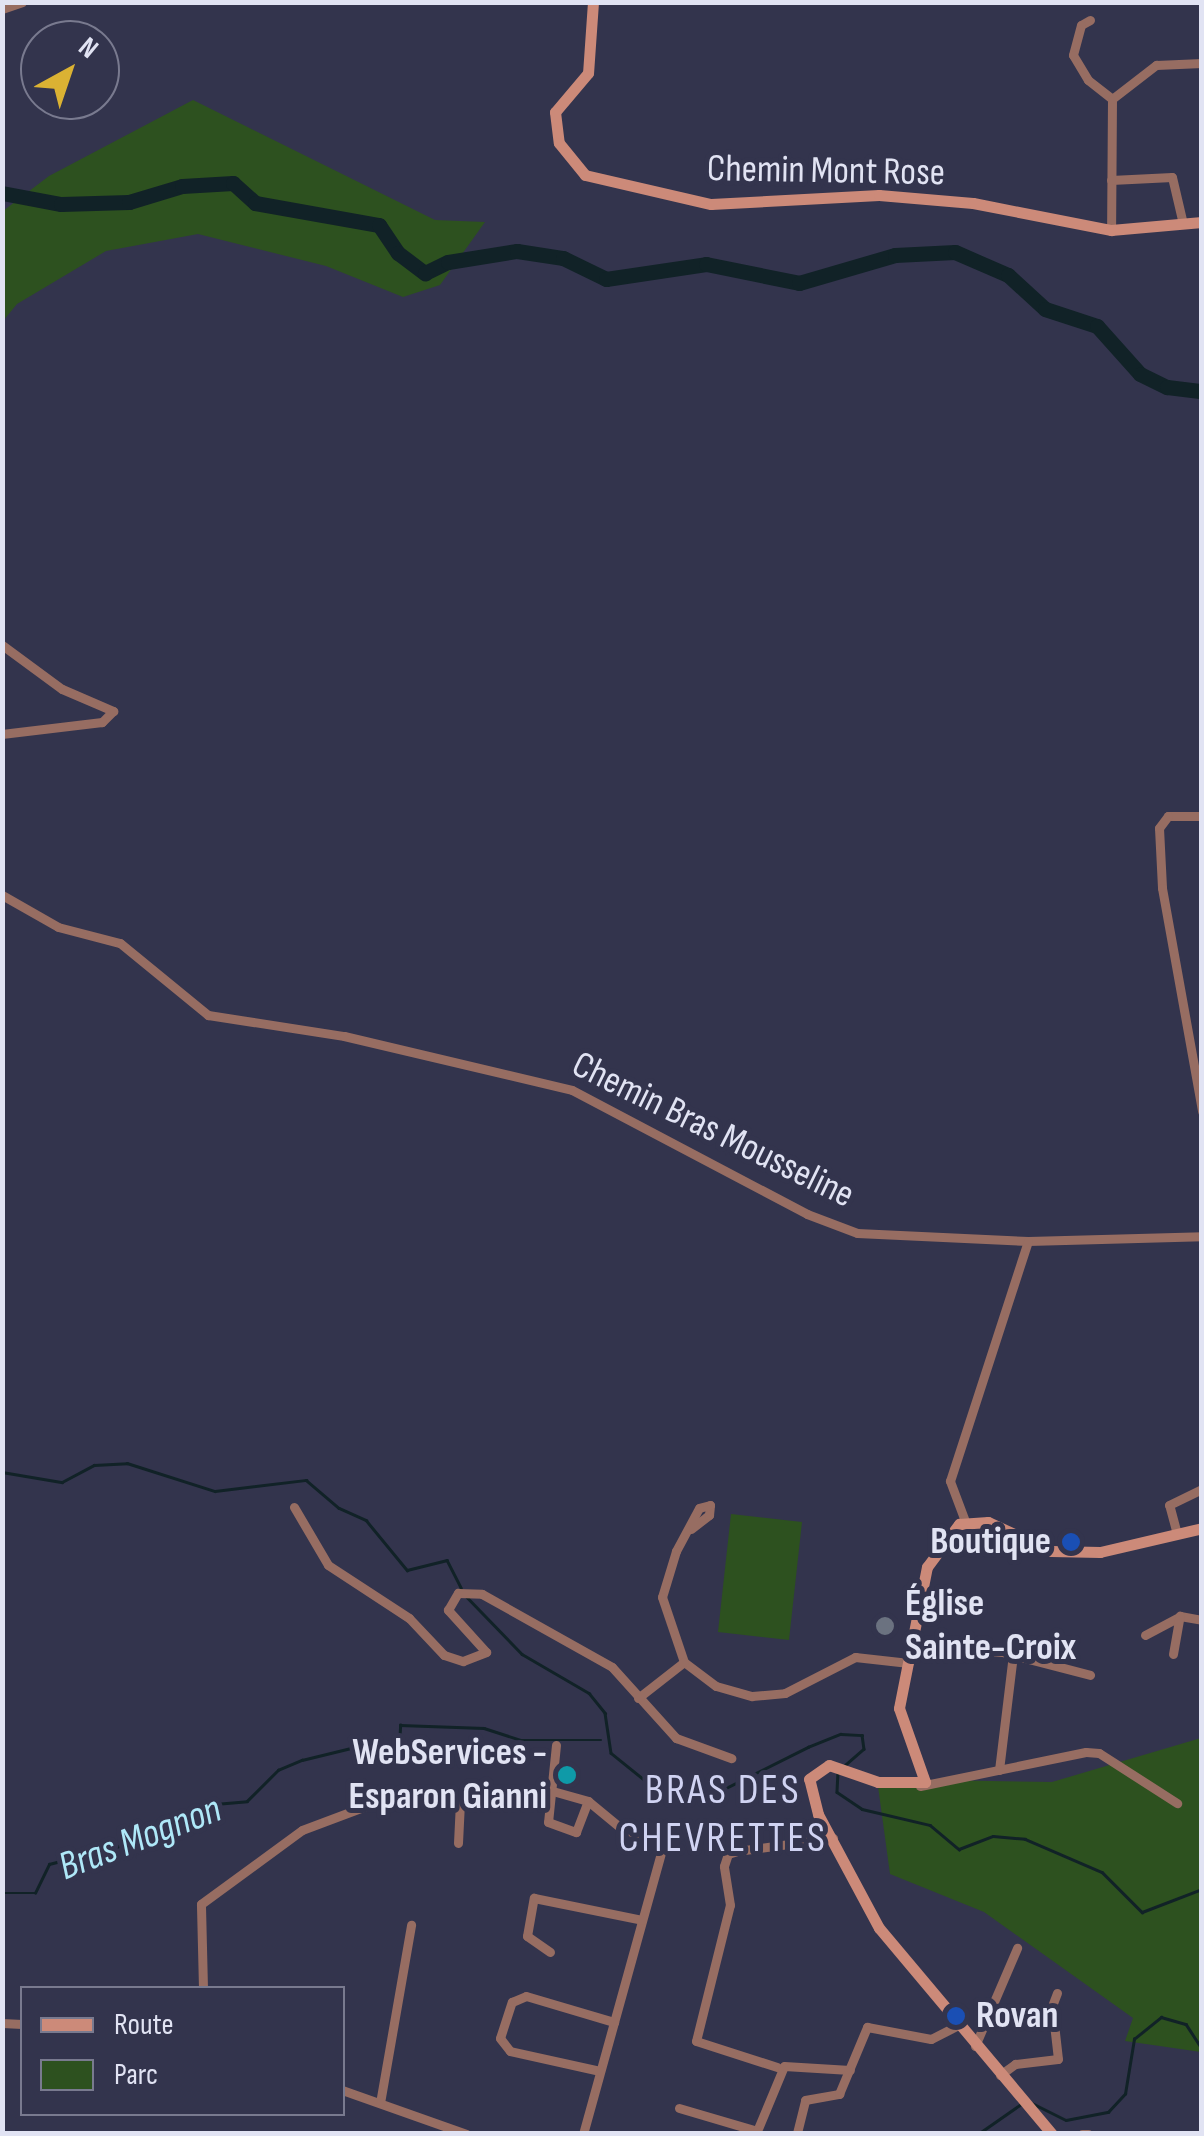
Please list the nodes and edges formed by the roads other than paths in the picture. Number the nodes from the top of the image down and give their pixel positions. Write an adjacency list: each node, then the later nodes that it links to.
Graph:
1 (22, 2): 3 (street)
2 (593, 2): 10 (main road, Chemin Mont Rose)
3 (2, 9)
4 (1090, 20): 6 (street)
5 (1202, 63): 6 (street)
6 (1112, 99): 7 (street)
7 (1111, 180): 9 (street); 10 (street)
8 (1202, 222): 9 (main road, Chemin Mont Rose)
9 (1184, 224): 10 (main road, Chemin Mont Rose)
10 (1111, 230)
11 (2, 645): 12 (street)
12 (2, 734)
13 (1202, 816): 15 (street)
14 (2, 894): 17 (street, Chemin Bras Mousseline)
15 (1202, 1111)
16 (1202, 1236): 17 (street, Chemin Bras Mousseline)
17 (1028, 1241): 20 (street)
18 (1202, 1488): 23 (street)
19 (294, 1507): 35 (street)
20 (965, 1521): 23 (main road); 24 (main road)
21 (1202, 1528): 23 (main road)
22 (691, 1529): 32 (street)
23 (1177, 1534)
24 (942, 1540): 25 (street); 29 (main road)
25 (979, 1546)
26 (1180, 1616): 27 (street); 28 (street); 30 (street)
27 (1202, 1620)
28 (1145, 1635)
29 (913, 1644): 31 (street); 33 (main road)
30 (1173, 1654)
31 (1014, 1655): 34 (street); 38 (street)
32 (684, 1662): 33 (street); 35 (street)
33 (909, 1662): 39 (main road)
34 (1090, 1676)
35 (638, 1698): 37 (street)
36 (556, 1744): 40 (street)
37 (731, 1758)
38 (999, 1770): 39 (street); 42 (street)
39 (918, 1786): 43 (main road)
40 (550, 1790): 41 (street); 41 (street)
41 (588, 1800): 45 (street)
42 (1177, 1803)
43 (833, 1838): 52 (main road); 54 (street)
44 (458, 1843): 49 (street)
45 (642, 1920): 48 (street); 51 (street)
46 (411, 1925): 59 (street)
47 (1017, 1948): 53 (street)
48 (550, 1952)
49 (203, 1986)
50 (1057, 1993): 57 (street)
51 (614, 2022): 55 (street); 55 (street)
52 (956, 2026): 53 (main road); 56 (street)
53 (975, 2046): 57 (main road)
54 (776, 2066)
55 (600, 2070): 64 (street)
56 (850, 2070): 60 (street); 62 (street)
57 (1000, 2074): 61 (main road)
58 (345, 2091): 59 (street)
59 (380, 2104): 63 (street)
60 (679, 2108)
61 (1049, 2130)
62 (797, 2133)
63 (466, 2134)
64 (583, 2134)

